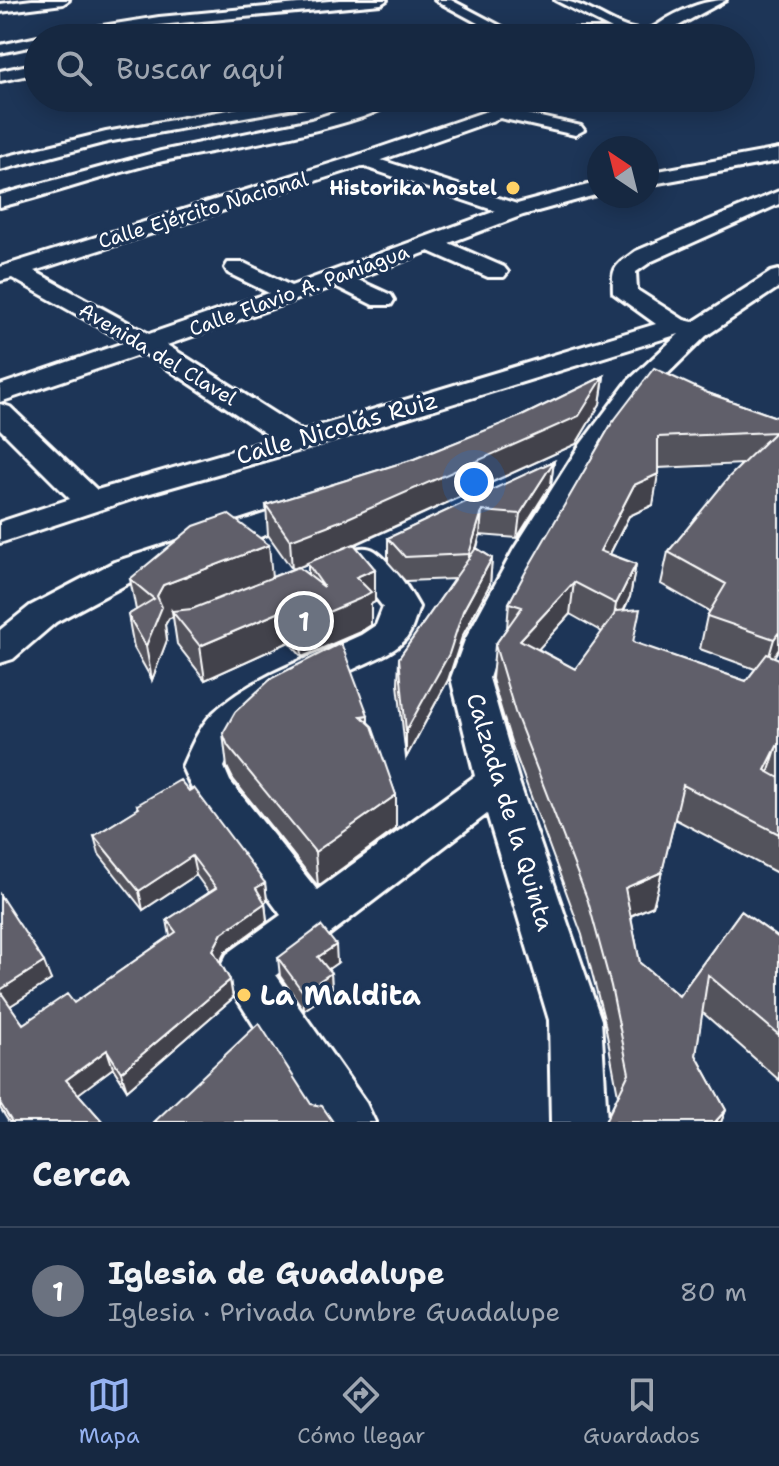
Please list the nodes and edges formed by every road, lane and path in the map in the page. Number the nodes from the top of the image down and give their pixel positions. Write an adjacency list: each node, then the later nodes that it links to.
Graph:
1 (311, 0): 9 (street)
2 (381, 0): 9 (street)
3 (441, 0): 12 (street)
4 (720, 0): 14 (street)
5 (52, 1): 8 (street)
6 (554, 2): 13 (street)
7 (196, 3): 10 (street)
8 (0, 8)
9 (291, 10): 10 (street)
10 (216, 16): 11 (street)
11 (134, 24)
12 (496, 24)
13 (613, 24)
14 (666, 24)
15 (24, 44): 16 (street)
16 (19, 45): 17 (street); 18 (street)
17 (0, 49)
18 (24, 51)
19 (24, 70): 20 (street)
20 (0, 76)
21 (244, 112): 29 (street)
22 (359, 112): 33 (street)
23 (452, 112): 26 (street)
24 (500, 113): 25 (street); 26 (street, Calle Ejército Nacional)
25 (575, 130)
26 (418, 142): 28 (street, Calle Ejército Nacional)
27 (779, 155): 30 (street)
28 (362, 160): 36 (street); 39 (street, Calle Ejército Nacional)
29 (0, 164)
30 (659, 177)
31 (0, 178): 33 (street)
32 (587, 191): 36 (street, Calle Flavio A. Paniagua)
33 (25, 194): 35 (street)
34 (779, 197): 45 (street)
35 (0, 201)
36 (516, 211): 37 (street, Calle Flavio A. Paniagua)
37 (429, 243): 40 (street); 42 (street, Calle Flavio A. Paniagua)
38 (236, 268): 43 (street)
39 (8, 272): 46 (street, Avenida del Clavel)
40 (496, 272)
41 (779, 277): 45 (street, Calzada de la Quinta)
42 (336, 278): 43 (street, Calle Flavio A. Paniagua); 44 (street)
43 (289, 294): 46 (street, Calle Flavio A. Paniagua)
44 (382, 300)
45 (679, 338): 48 (street); 50 (street, Calle Nicolás Ruiz); 51 (street, Calzada de la Quinta)
46 (148, 344): 47 (street, Calle Flavio A. Paniagua); 50 (street, Avenida del Clavel)
47 (0, 394)
48 (593, 394)
49 (0, 413): 54 (street)
50 (298, 442): 54 (street, Calle Nicolás Ruiz)
51 (591, 451): 52 (street); 58 (street, Calzada de la Quinta)
52 (547, 471)
53 (339, 500): 57 (street)
54 (92, 502): 55 (street, Calle Nicolás Ruiz)
55 (0, 533)
56 (362, 558): 59 (street)
57 (0, 650)
58 (498, 782): 59 (street); 61 (street, Calzada de la Quinta)
59 (313, 921): 60 (street)
60 (347, 1122)
61 (579, 1122)

